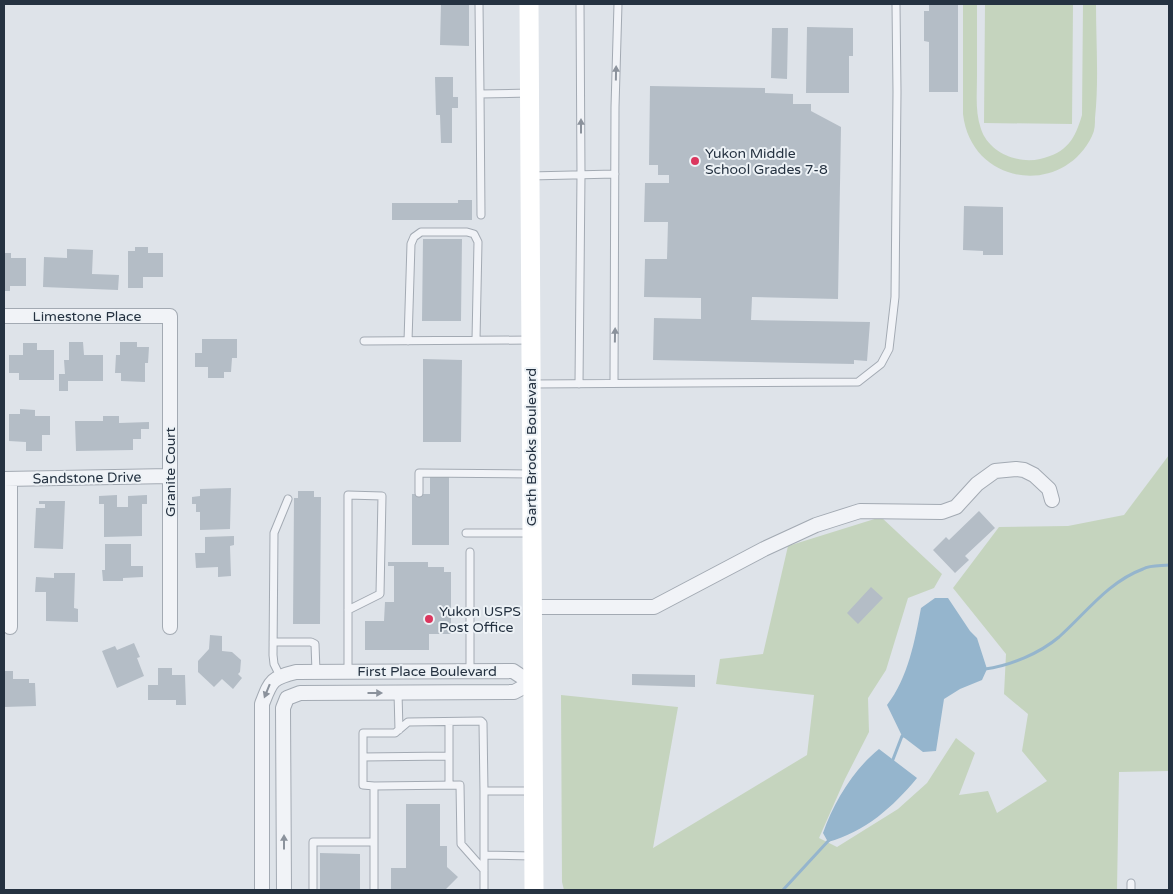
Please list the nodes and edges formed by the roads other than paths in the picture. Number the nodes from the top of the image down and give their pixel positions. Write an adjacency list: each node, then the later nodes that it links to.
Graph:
1 (479, 4): 7 (lane)
2 (529, 4): 6 (street, Garth Brooks Boulevard)
3 (580, 4): 9 (lane, one-way to 3)
4 (618, 4): 8 (lane, one-way to 4)
5 (896, 4): 20 (lane)
6 (529, 93): 7 (lane); 10 (street, Garth Brooks Boulevard)
7 (480, 94): 11 (lane)
8 (615, 174): 9 (lane); 20 (lane, one-way to 8)
9 (581, 175): 10 (lane); 19 (lane)
10 (530, 176): 15 (street, Garth Brooks Boulevard)
11 (481, 216)
12 (4, 316): 13 (street, Limestone Place)
13 (170, 316): 22 (street, Granite Court)
14 (476, 340): 15 (lane); 17 (lane); 17 (lane)
15 (530, 340): 18 (street, Garth Brooks Boulevard)
16 (364, 341): 17 (lane)
17 (408, 341)
18 (530, 384): 19 (lane); 21 (street, Garth Brooks Boulevard)
19 (579, 384): 20 (lane)
20 (614, 384)
21 (531, 474): 24 (lane); 28 (street, Garth Brooks Boulevard)
22 (170, 476): 23 (street, Sandstone Drive); 33 (street, Granite Court)
23 (7, 479): 32 (street)
24 (418, 493)
25 (288, 499): 34 (lane)
26 (1052, 500): 30 (street)
27 (466, 533): 28 (lane)
28 (531, 533): 30 (street, Garth Brooks Boulevard)
29 (470, 552): 35 (lane)
30 (531, 607): 39 (street, Garth Brooks Boulevard)
31 (348, 610): 31 (lane); 37 (lane)
32 (10, 627)
33 (170, 627)
34 (273, 642): 36 (lane); 38 (lane)
35 (470, 671): 37 (street, First Place Boulevard); 39 (street, First Place Boulevard); 40 (street)
36 (316, 672): 37 (street, First Place Boulevard); 38 (street, First Place Boulevard)
37 (348, 672): 41 (street)
38 (280, 676): 54 (street, one-way to 54)
39 (532, 683): 40 (street, First Place Boulevard); 50 (street, Garth Brooks Boulevard)
40 (469, 692): 42 (street, First Place Boulevard)
41 (348, 693): 42 (street, First Place Boulevard, one-way to 42); 55 (street, First Place Boulevard, one-way to 41)
42 (398, 693): 44 (lane)
43 (449, 722): 44 (lane); 45 (lane); 49 (lane)
44 (398, 730): 46 (lane)
45 (449, 756): 46 (lane); 47 (lane)
46 (363, 757): 48 (lane)
47 (449, 785): 48 (lane); 56 (lane)
48 (374, 786): 51 (lane)
49 (484, 791): 50 (lane); 52 (lane)
50 (533, 791): 53 (street, Garth Brooks Boulevard)
51 (374, 842): 59 (lane); 60 (lane)
52 (484, 855): 53 (lane); 56 (lane)
53 (533, 856): 62 (street, Garth Brooks Boulevard)
54 (262, 862): 55 (street); 57 (street)
55 (284, 862): 58 (street, First Place Boulevard)
56 (484, 870): 61 (lane)
57 (262, 890)
58 (284, 890)
59 (313, 890)
60 (374, 890)
61 (484, 890)
62 (534, 890)

